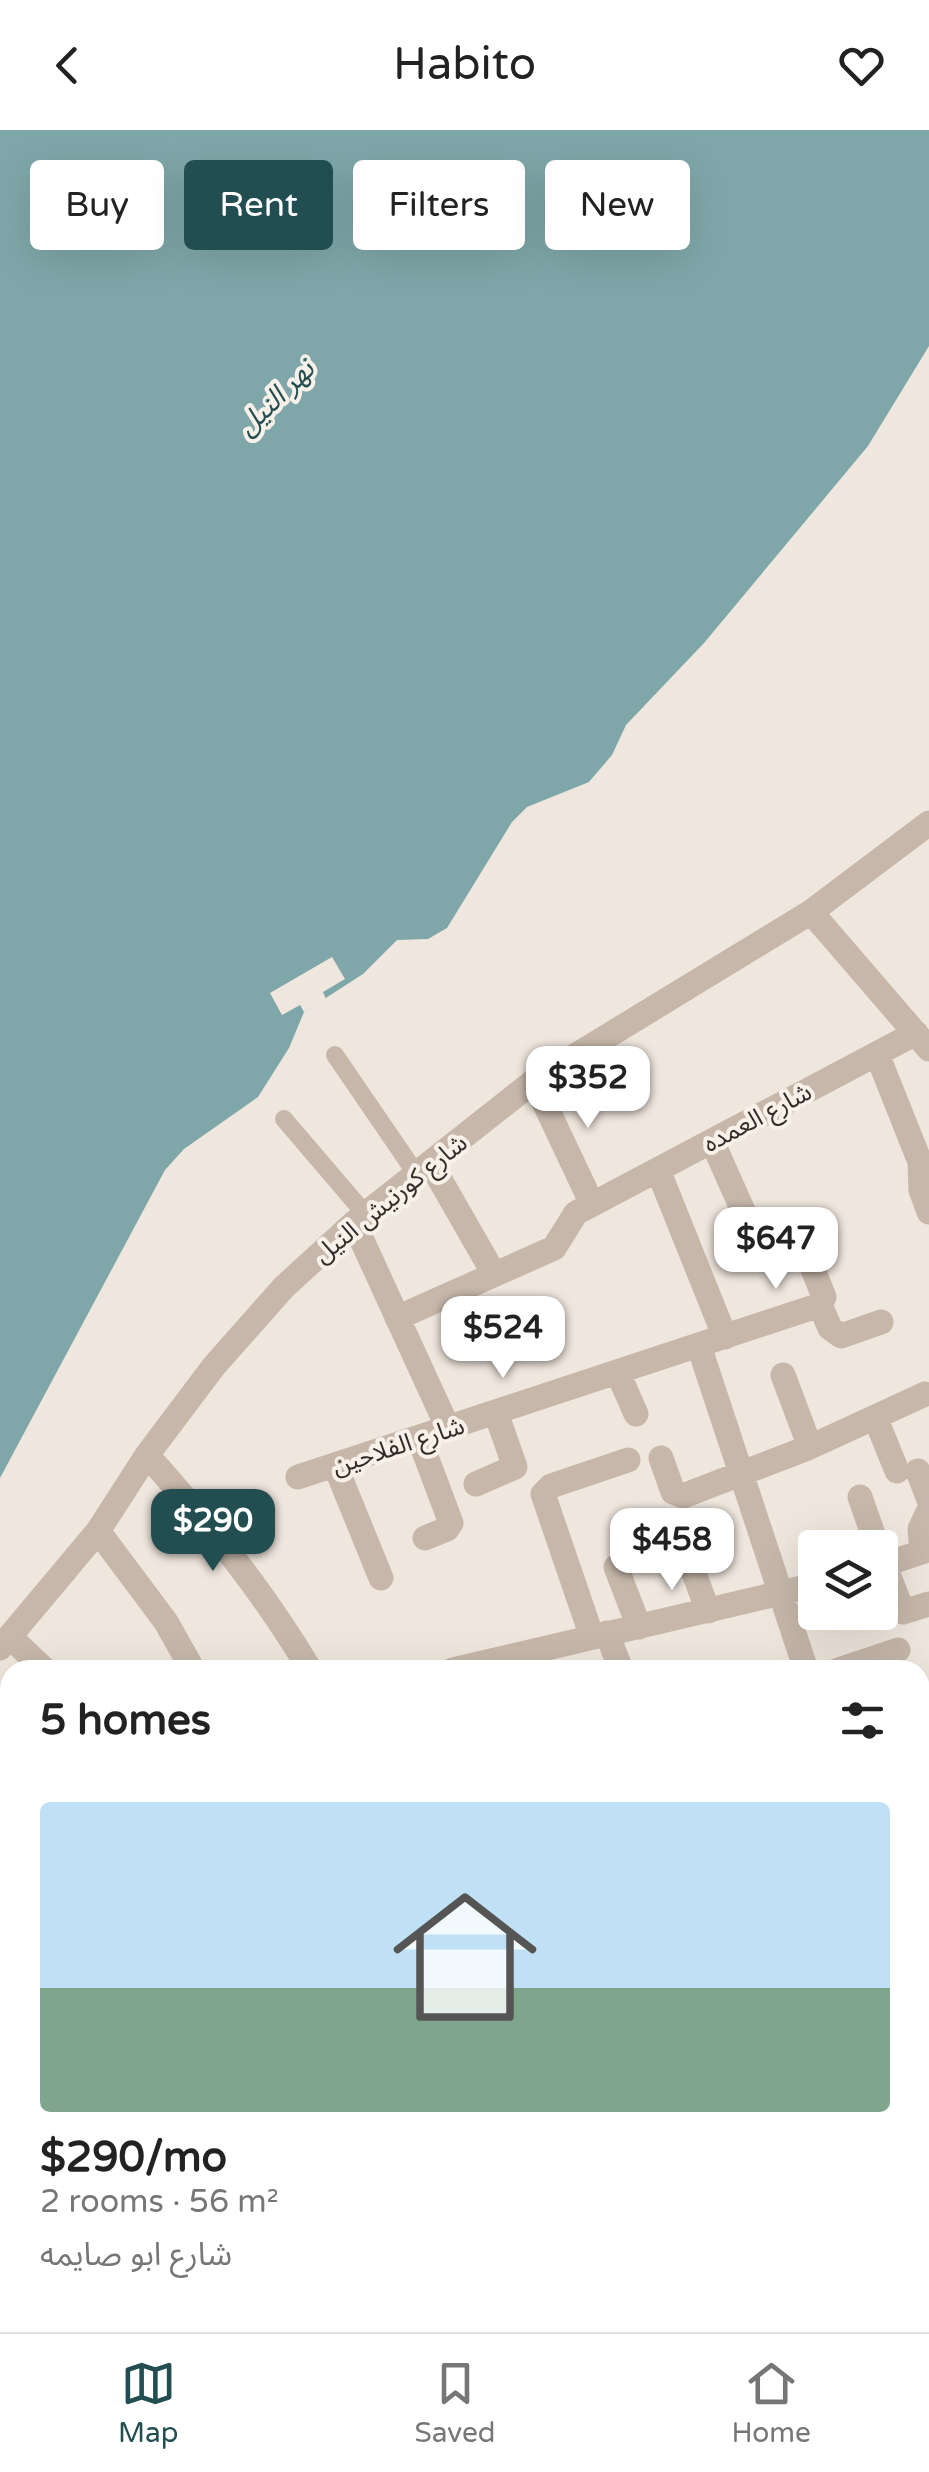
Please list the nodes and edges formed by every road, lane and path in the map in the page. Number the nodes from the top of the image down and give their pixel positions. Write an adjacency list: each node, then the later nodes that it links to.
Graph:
1 (929, 824): 2 (street, شارع كورنيش النيل)
2 (811, 912): 3 (street); 6 (street, شارع كورنيش النيل)
3 (922, 1041): 4 (street, شارع العمده)
4 (877, 1054): 8 (street, شارع العمده); 11 (street)
5 (335, 1055): 9 (lane)
6 (534, 1080): 9 (street, شارع كورنيش النيل); 12 (street)
7 (284, 1119): 14 (lane)
8 (712, 1141): 10 (street, شارع العمده); 16 (street)
9 (424, 1169): 14 (street, شارع كورنيش النيل); 17 (street)
10 (658, 1170): 12 (street, شارع العمده); 21 (street)
11 (924, 1174): 13 (street)
12 (592, 1204): 17 (street, شارع العمده)
13 (929, 1212)
14 (360, 1219): 19 (street); 32 (street, شارع كورنيش النيل)
15 (799, 1234): 18 (street)
16 (760, 1249)
17 (494, 1274): 19 (street, شارع العمده)
18 (820, 1305): 20 (street); 21 (street, شارع الفلاحين)
19 (398, 1318): 29 (street)
20 (882, 1322)
21 (726, 1338): 22 (street, شارع الفلاحين)
22 (699, 1346): 23 (street, شارع الفلاحين); 36 (street)
23 (618, 1373): 26 (street, شارع الفلاحين); 27 (street)
24 (784, 1376): 31 (street)
25 (925, 1394): 28 (street)
26 (496, 1413): 29 (street, شارع الفلاحين); 38 (street)
27 (636, 1414)
28 (875, 1417): 31 (street); 40 (street)
29 (448, 1428): 30 (street, شارع الفلاحين)
30 (419, 1438): 35 (street, شارع الفلاحين); 44 (street)
31 (810, 1447): 36 (street)
32 (147, 1455): 43 (street, شارع كورنيش النيل); 61 (street)
33 (662, 1458): 36 (street)
34 (628, 1460): 55 (street)
35 (335, 1465): 37 (street, شارع الفلاحين); 48 (street)
36 (742, 1474): 50 (street)
37 (298, 1478)
38 (476, 1484)
39 (860, 1497): 42 (street)
40 (929, 1500)
41 (929, 1510): 45 (street)
42 (871, 1530)
43 (98, 1532): 56 (street, شارع كورنيش النيل); 60 (street)
44 (425, 1538)
45 (898, 1555)
46 (688, 1557): 53 (street)
47 (616, 1567): 54 (street)
48 (381, 1578)
49 (798, 1590): 50 (street)
50 (782, 1594): 53 (street); 65 (street)
51 (898, 1598): 52 (street)
52 (929, 1604)
53 (708, 1611): 54 (street)
54 (638, 1626): 55 (street)
55 (600, 1635): 57 (street); 64 (street)
56 (5, 1642): 59 (street)
57 (561, 1644): 62 (street); 63 (street)
58 (898, 1650): 66 (street)
59 (31, 1660)
60 (188, 1660)
61 (304, 1660)
62 (509, 1660)
63 (567, 1660)
64 (615, 1660)
65 (803, 1660)
66 (868, 1660)

